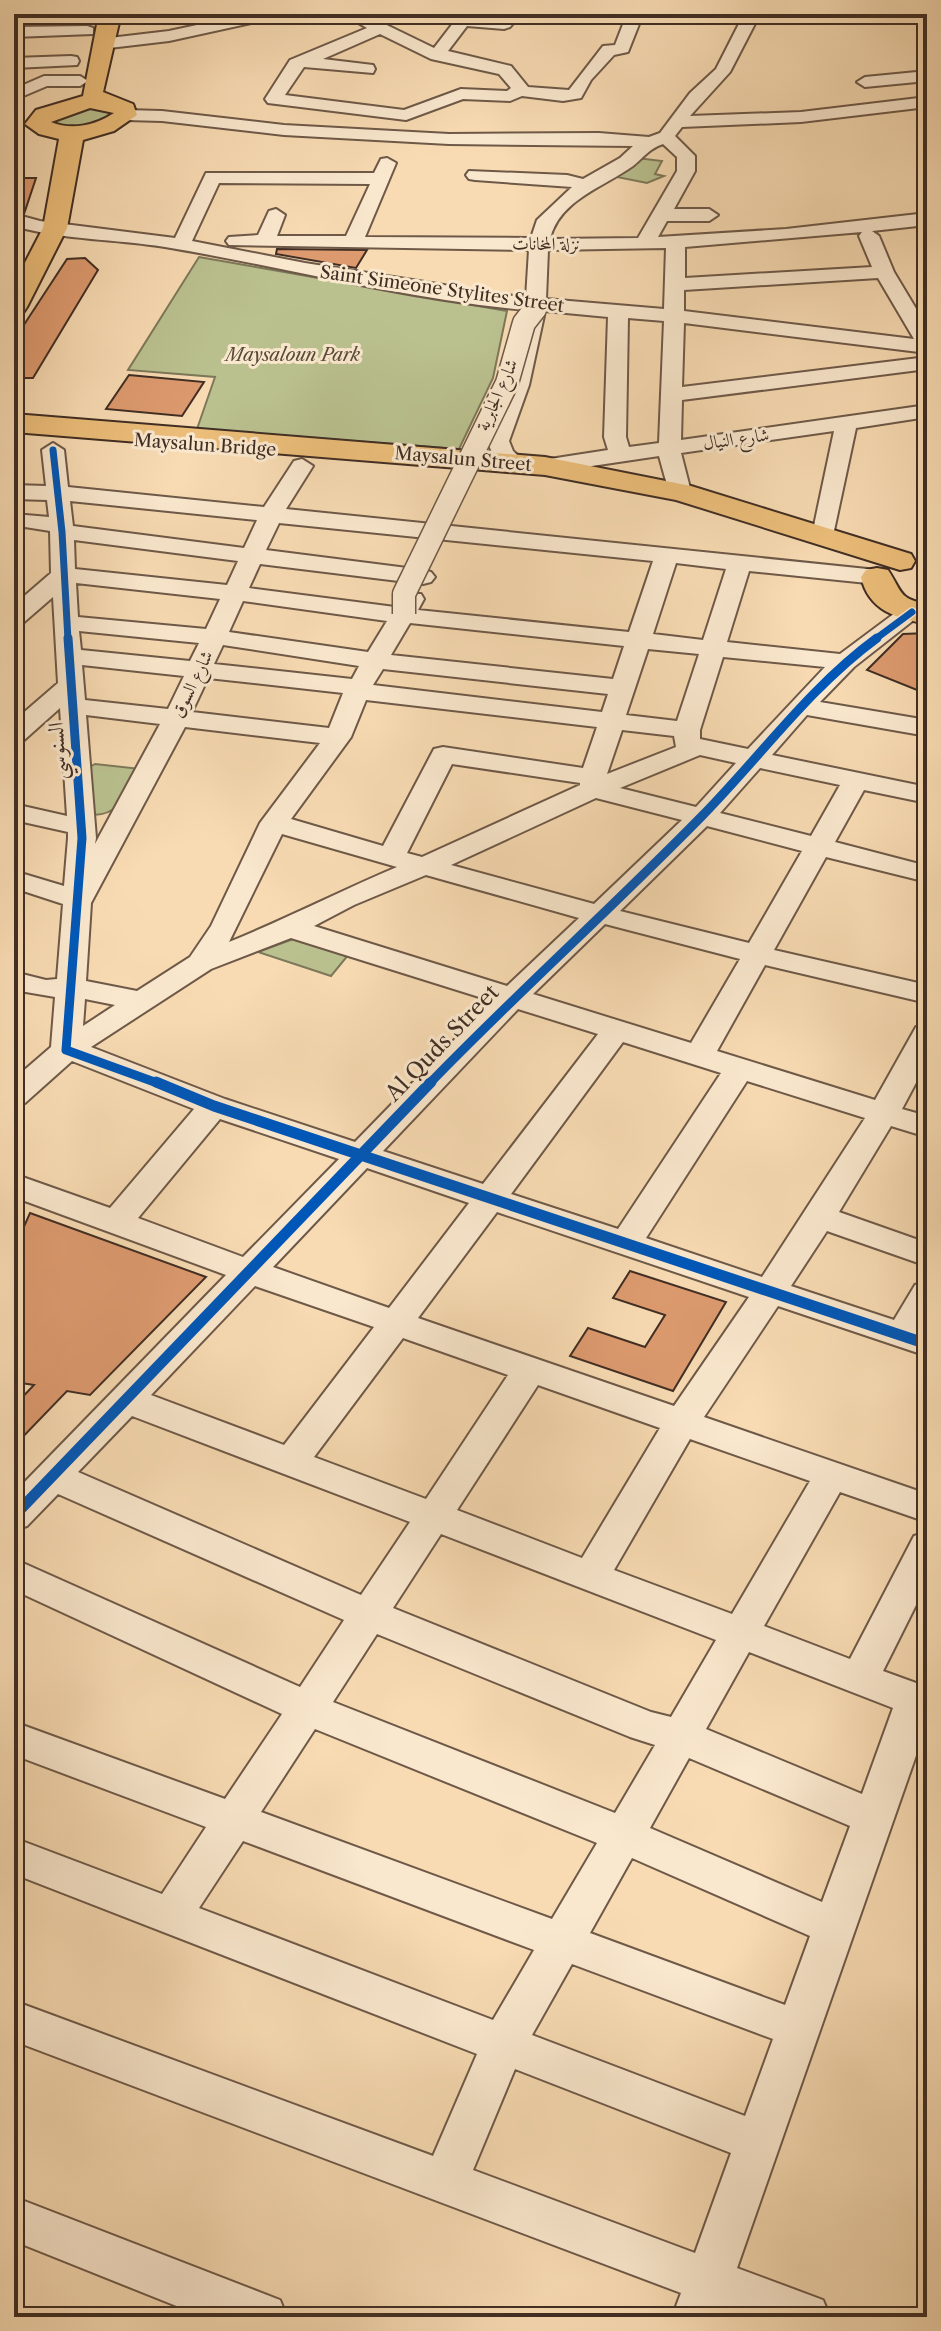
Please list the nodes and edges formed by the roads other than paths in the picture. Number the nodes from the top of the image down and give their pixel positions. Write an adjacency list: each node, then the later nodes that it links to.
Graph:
1 (110, 14): 9 (main road)
2 (270, 14): 7 (street)
3 (351, 14): 8 (street)
4 (513, 14): 12 (street)
5 (635, 14): 19 (street)
6 (752, 14): 24 (street)
7 (239, 23): 9 (street); 11 (street)
8 (381, 28): 12 (street); 13 (street)
9 (93, 30): 10 (street); 18 (main road); 18 (main road)
10 (14, 32)
11 (278, 33)
12 (437, 55): 19 (street)
13 (303, 62): 15 (street); 23 (street)
14 (14, 63): 18 (street)
15 (367, 69)
16 (927, 76): 17 (street)
17 (865, 82)
18 (85, 86): 20 (street); 22 (main road); 25 (main road)
19 (521, 89): 23 (street)
20 (14, 95)
21 (919, 107): 24 (street)
22 (126, 115): 25 (main road); 26 (street)
23 (406, 115): 26 (street)
24 (664, 133): 26 (street); 29 (street); 31 (street)
25 (72, 134): 35 (main road)
26 (396, 135): 28 (street)
27 (475, 175): 29 (street)
28 (381, 179): 39 (street); 42 (street)
29 (586, 185): 44 (street)
30 (276, 215): 40 (street)
31 (659, 215): 32 (street); 43 (street)
32 (709, 215)
33 (927, 219): 36 (street, نزلة المخانات)
34 (14, 220): 35 (street, Saint Simeone Stylites Street)
35 (55, 228): 39 (street, Saint Simeone Stylites Street); 47 (main road)
36 (843, 228): 37 (street); 41 (street, نزلة المخانات)
37 (869, 236): 38 (street); 45 (street)
38 (927, 239)
39 (173, 241): 40 (street, نزلة المخانات); 48 (street, Saint Simeone Stylites Street)
40 (265, 241): 42 (street, نزلة المخانات)
41 (676, 241): 43 (street, نزلة المخانات); 46 (street)
42 (353, 242): 44 (street, نزلة المخانات)
43 (645, 243): 44 (street, نزلة المخانات)
44 (539, 244): 48 (street)
45 (884, 272): 46 (street); 52 (street)
46 (675, 285): 50 (street)
47 (14, 307)
48 (536, 307): 49 (street, Saint Simeone Stylites Street); 66 (street); 86 (street, شارع الجابرية, bridge)
49 (618, 311): 50 (street, Saint Simeone Stylites Street); 64 (street)
50 (673, 316): 51 (street, Saint Simeone Stylites Street); 55 (street)
51 (849, 337): 52 (street, Saint Simeone Stylites Street); 54 (street)
52 (927, 345)
53 (927, 363): 54 (street)
54 (880, 370): 55 (street); 56 (street)
55 (672, 395): 62 (street)
56 (924, 412): 58 (street, شارع النيال)
57 (14, 423): 65 (main road, Maysalun Street)
58 (846, 424): 62 (street, شارع النيال); 77 (street)
59 (14, 432): 65 (main road, Maysalun Bridge)
60 (14, 440): 65 (main road, Maysalun Bridge)
61 (14, 448): 63 (main road, Maysalun Street)
62 (670, 448): 64 (street, شارع النيال); 71 (street)
63 (53, 450): 67 (main road, Maysalun Street); 72 (street, السنوسي)
64 (620, 455): 68 (street, شارع النيال)
65 (395, 459): 66 (main road, Maysalun Street); 67 (main road, Maysalun Street); 69 (main road, Maysalun Street)
66 (514, 462): 68 (main road, Maysalun Street)
67 (302, 466): 73 (street, شارع السوق)
68 (545, 466): 71 (main road, Maysalun Street)
69 (473, 471): 76 (street); 81 (main road, Maysalun Street)
70 (14, 492): 72 (street)
71 (680, 492): 77 (main road, Maysalun Street)
72 (58, 493): 73 (street); 75 (street, السنوسي)
73 (271, 515): 76 (street); 78 (street, شارع السوق)
74 (14, 524): 75 (street)
75 (62, 529): 78 (street); 82 (street, السنوسي)
76 (443, 534): 79 (street); 83 (street)
77 (824, 535): 81 (main road, Maysalun Street)
78 (255, 556): 83 (street); 84 (street, شارع السوق)
79 (666, 557): 80 (street); 90 (street)
80 (740, 563): 81 (street); 91 (street)
81 (901, 565): 85 (main road)
82 (63, 575): 84 (street); 87 (street); 88 (street, السنوسي)
83 (423, 577): 86 (street)
84 (236, 593): 86 (street); 89 (street, شارع السوق)
85 (920, 613): 94 (street, Al Quds Street)
86 (404, 614): 90 (street); 93 (street)
87 (14, 618)
88 (68, 623): 89 (street); 92 (street, السنوسي)
89 (216, 637): 93 (street); 95 (street, شارع السوق)
90 (638, 639): 91 (street); 96 (street)
91 (712, 648): 94 (street); 105 (street)
92 (71, 656): 95 (street); 98 (street, السنوسي)
93 (377, 661): 96 (street); 97 (street)
94 (845, 662): 99 (street, Al Quds Street)
95 (197, 671): 97 (street); 100 (street, شارع السوق)
96 (621, 688): 101 (street)
97 (358, 689): 101 (street); 104 (street)
98 (72, 696): 100 (street); 103 (street); 113 (street, السنوسي)
99 (801, 706): 102 (street); 106 (street, Al Quds Street)
100 (176, 719): 104 (street); 119 (street, شارع السوق)
101 (612, 720): 105 (street); 108 (street)
102 (927, 728)
103 (14, 735)
104 (338, 737): 112 (street)
105 (693, 738): 106 (street); 108 (street)
106 (752, 760): 107 (street); 111 (street, Al Quds Street)
107 (855, 782): 109 (street); 114 (street)
108 (593, 783): 111 (street); 115 (street); 116 (street)
109 (927, 795)
110 (14, 812): 113 (street)
111 (703, 815): 114 (street); 120 (street, Al Quds Street)
112 (274, 823): 115 (street); 123 (street)
113 (81, 827): 119 (street, السنوسي)
114 (818, 844): 117 (street); 122 (street)
115 (391, 858): 116 (street)
116 (422, 867): 120 (street); 121 (street)
117 (927, 874)
118 (14, 879): 119 (street)
119 (79, 900): 125 (street, السنوسي)
120 (603, 913): 122 (street); 127 (street, Al Quds Street)
121 (290, 928): 123 (street); 127 (street)
122 (754, 955): 126 (street); 132 (street)
123 (201, 963): 128 (street)
124 (14, 981): 125 (street)
125 (71, 987): 128 (street); 131 (street, السنوسي)
126 (927, 994)
127 (512, 998): 129 (street); 138 (street, Al Quds Street)
128 (144, 1002): 131 (street)
129 (617, 1030): 132 (street); 140 (street)
130 (927, 1034): 136 (street)
131 (66, 1050): 134 (street); 135 (street)
132 (699, 1056): 133 (street)
133 (739, 1069): 136 (street); 143 (street)
134 (14, 1096)
135 (214, 1106): 138 (street); 142 (street)
136 (884, 1113): 137 (street); 141 (street)
137 (927, 1127)
138 (362, 1156): 140 (street); 145 (street, Al Quds Street)
139 (14, 1185): 142 (street)
140 (489, 1198): 143 (street); 148 (street)
141 (820, 1217): 144 (street); 146 (street)
142 (116, 1223): 145 (street)
143 (625, 1244): 146 (street)
144 (927, 1255)
145 (251, 1272): 148 (street); 151 (street, Al Quds Street)
146 (771, 1292): 149 (street); 152 (street)
147 (927, 1293): 149 (street)
148 (398, 1322): 150 (street); 153 (street)
149 (914, 1340)
150 (531, 1368): 152 (street); 158 (street)
151 (127, 1400): 153 (street); 155 (street, Al Quds Street)
152 (683, 1421): 154 (street); 161 (street)
153 (290, 1463): 158 (street)
154 (833, 1473): 156 (street); 163 (street)
155 (52, 1476): 157 (street, Al Quds Street); 162 (street)
156 (927, 1508)
157 (14, 1516)
158 (435, 1517): 161 (street); 162 (street)
159 (927, 1546): 164 (street)
160 (14, 1574): 166 (street)
161 (591, 1576): 163 (street)
162 (370, 1615): 166 (street); 167 (street)
163 (739, 1632): 164 (street); 167 (street)
164 (860, 1678): 165 (street)
165 (921, 1702): 169 (street)
166 (309, 1709): 170 (street); 171 (street)
167 (680, 1736): 169 (street); 171 (street)
168 (14, 1738): 170 (street)
169 (873, 1817): 174 (street)
170 (235, 1821): 173 (street); 175 (street)
171 (623, 1835): 174 (street); 175 (street)
172 (14, 1856): 173 (street)
173 (172, 1914): 178 (street)
174 (834, 1927): 177 (street)
175 (562, 1941): 177 (street); 178 (street)
176 (14, 2021): 180 (street)
177 (798, 2029): 179 (street)
178 (503, 2044): 179 (street); 180 (street)
179 (757, 2142): 182 (street)
180 (445, 2182): 182 (street)
181 (14, 2219): 183 (street)
182 (702, 2299): 184 (street)
183 (263, 2317)
184 (806, 2317)

